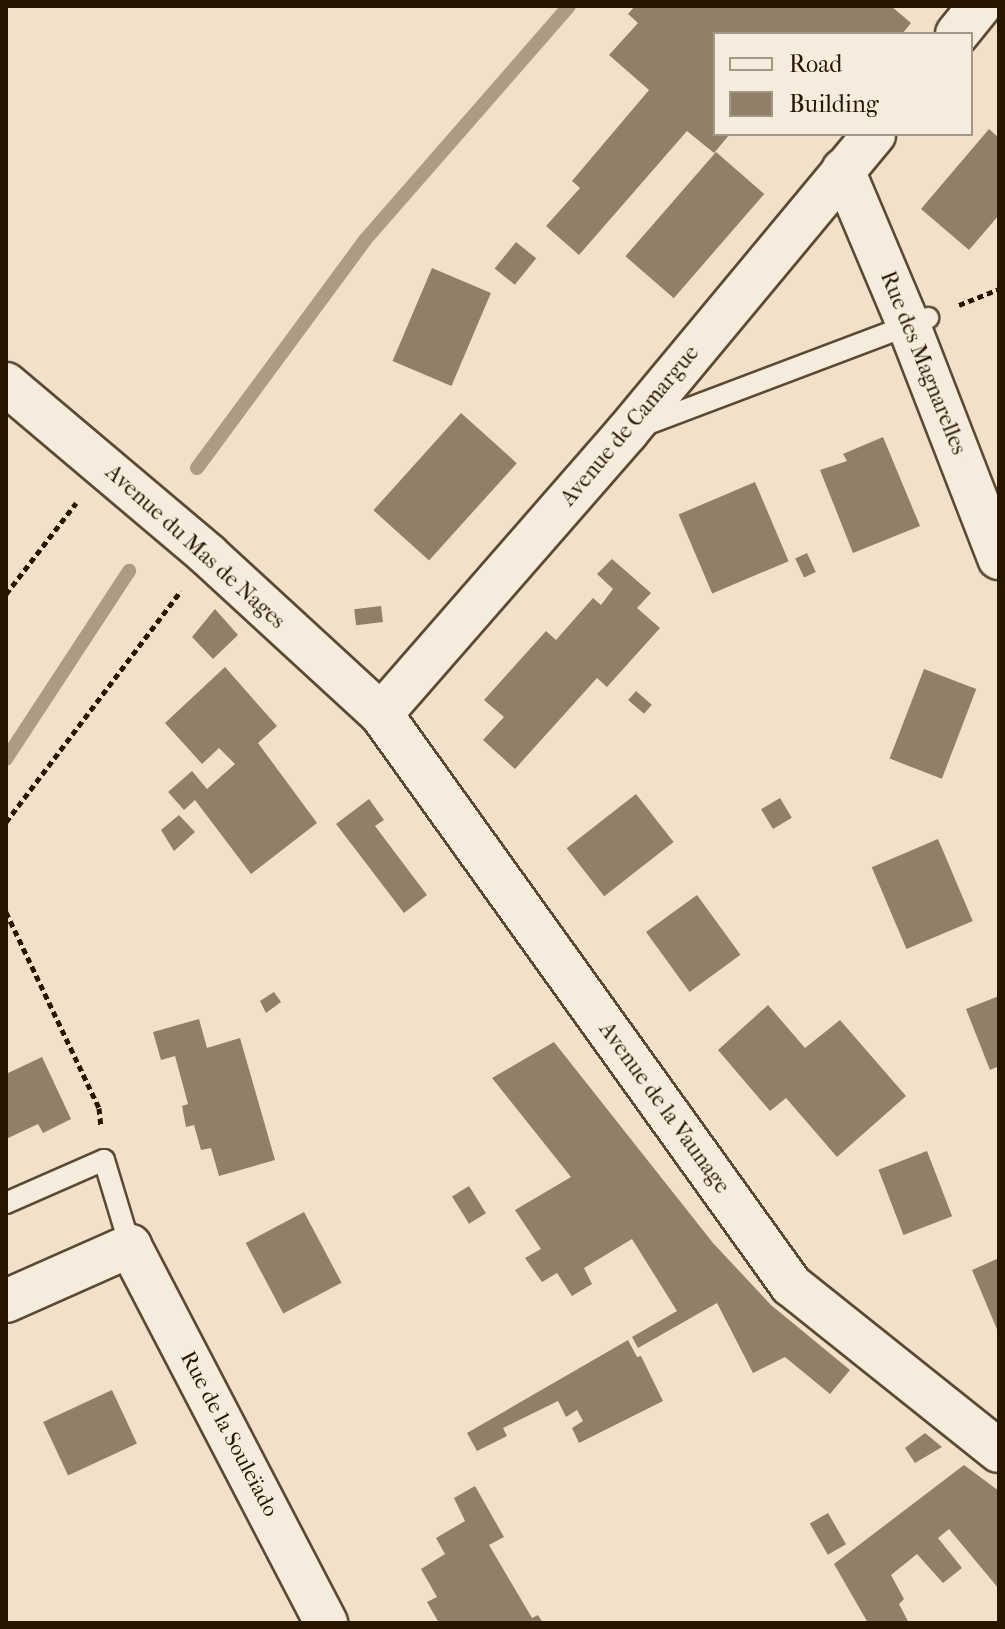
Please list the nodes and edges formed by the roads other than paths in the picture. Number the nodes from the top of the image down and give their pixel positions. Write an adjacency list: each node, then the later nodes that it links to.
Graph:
1 (980, 6): 2 (street)
2 (959, 32)
3 (872, 136): 4 (street, Avenue de Camargue)
4 (843, 170): 5 (street, Rue des Magnarelles); 7 (street, Avenue de Camargue)
5 (919, 322): 7 (lane); 8 (street, Rue des Magnarelles)
6 (6, 384): 9 (street, Avenue du Mas de Nages)
7 (627, 432): 9 (street, Avenue de Camargue)
8 (999, 558)
9 (381, 714): 13 (street, Avenue de la Vaunage)
10 (6, 1203): 11 (lane, Rue de la Souleïado)
11 (130, 1246): 12 (street); 14 (street, Rue de la Souleïado)
12 (9, 1293)
13 (999, 1451)
14 (326, 1623)

